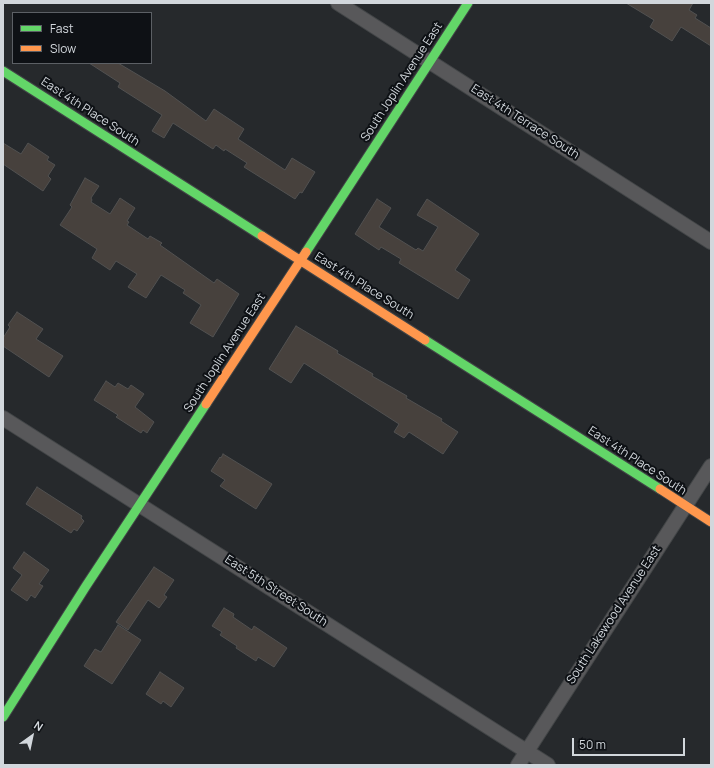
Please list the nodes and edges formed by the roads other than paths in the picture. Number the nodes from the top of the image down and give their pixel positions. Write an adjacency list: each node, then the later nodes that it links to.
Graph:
1 (338, 3): 3 (street, East 4th Terrace South)
2 (468, 3): 3 (street, South Joplin Avenue East)
3 (430, 62): 5 (street, East 4th Terrace South); 6 (street, South Joplin Avenue East)
4 (3, 71): 6 (street, East 4th Place South)
5 (711, 242)
6 (301, 261): 9 (street, South Joplin Avenue East); 10 (street, East 4th Place South)
7 (3, 418): 9 (street, East 5th Street South)
8 (711, 466): 10 (street, South Lakewood Avenue East)
9 (140, 506): 12 (street, South Joplin Avenue East); 13 (street, East 5th Street South)
10 (685, 506): 11 (street, East 4th Place South); 13 (street, South Lakewood Avenue East)
11 (711, 522)
12 (3, 717)
13 (527, 751): 14 (street, South Lakewood Avenue East); 15 (street, East 5th Street South)
14 (518, 765)
15 (548, 765)

